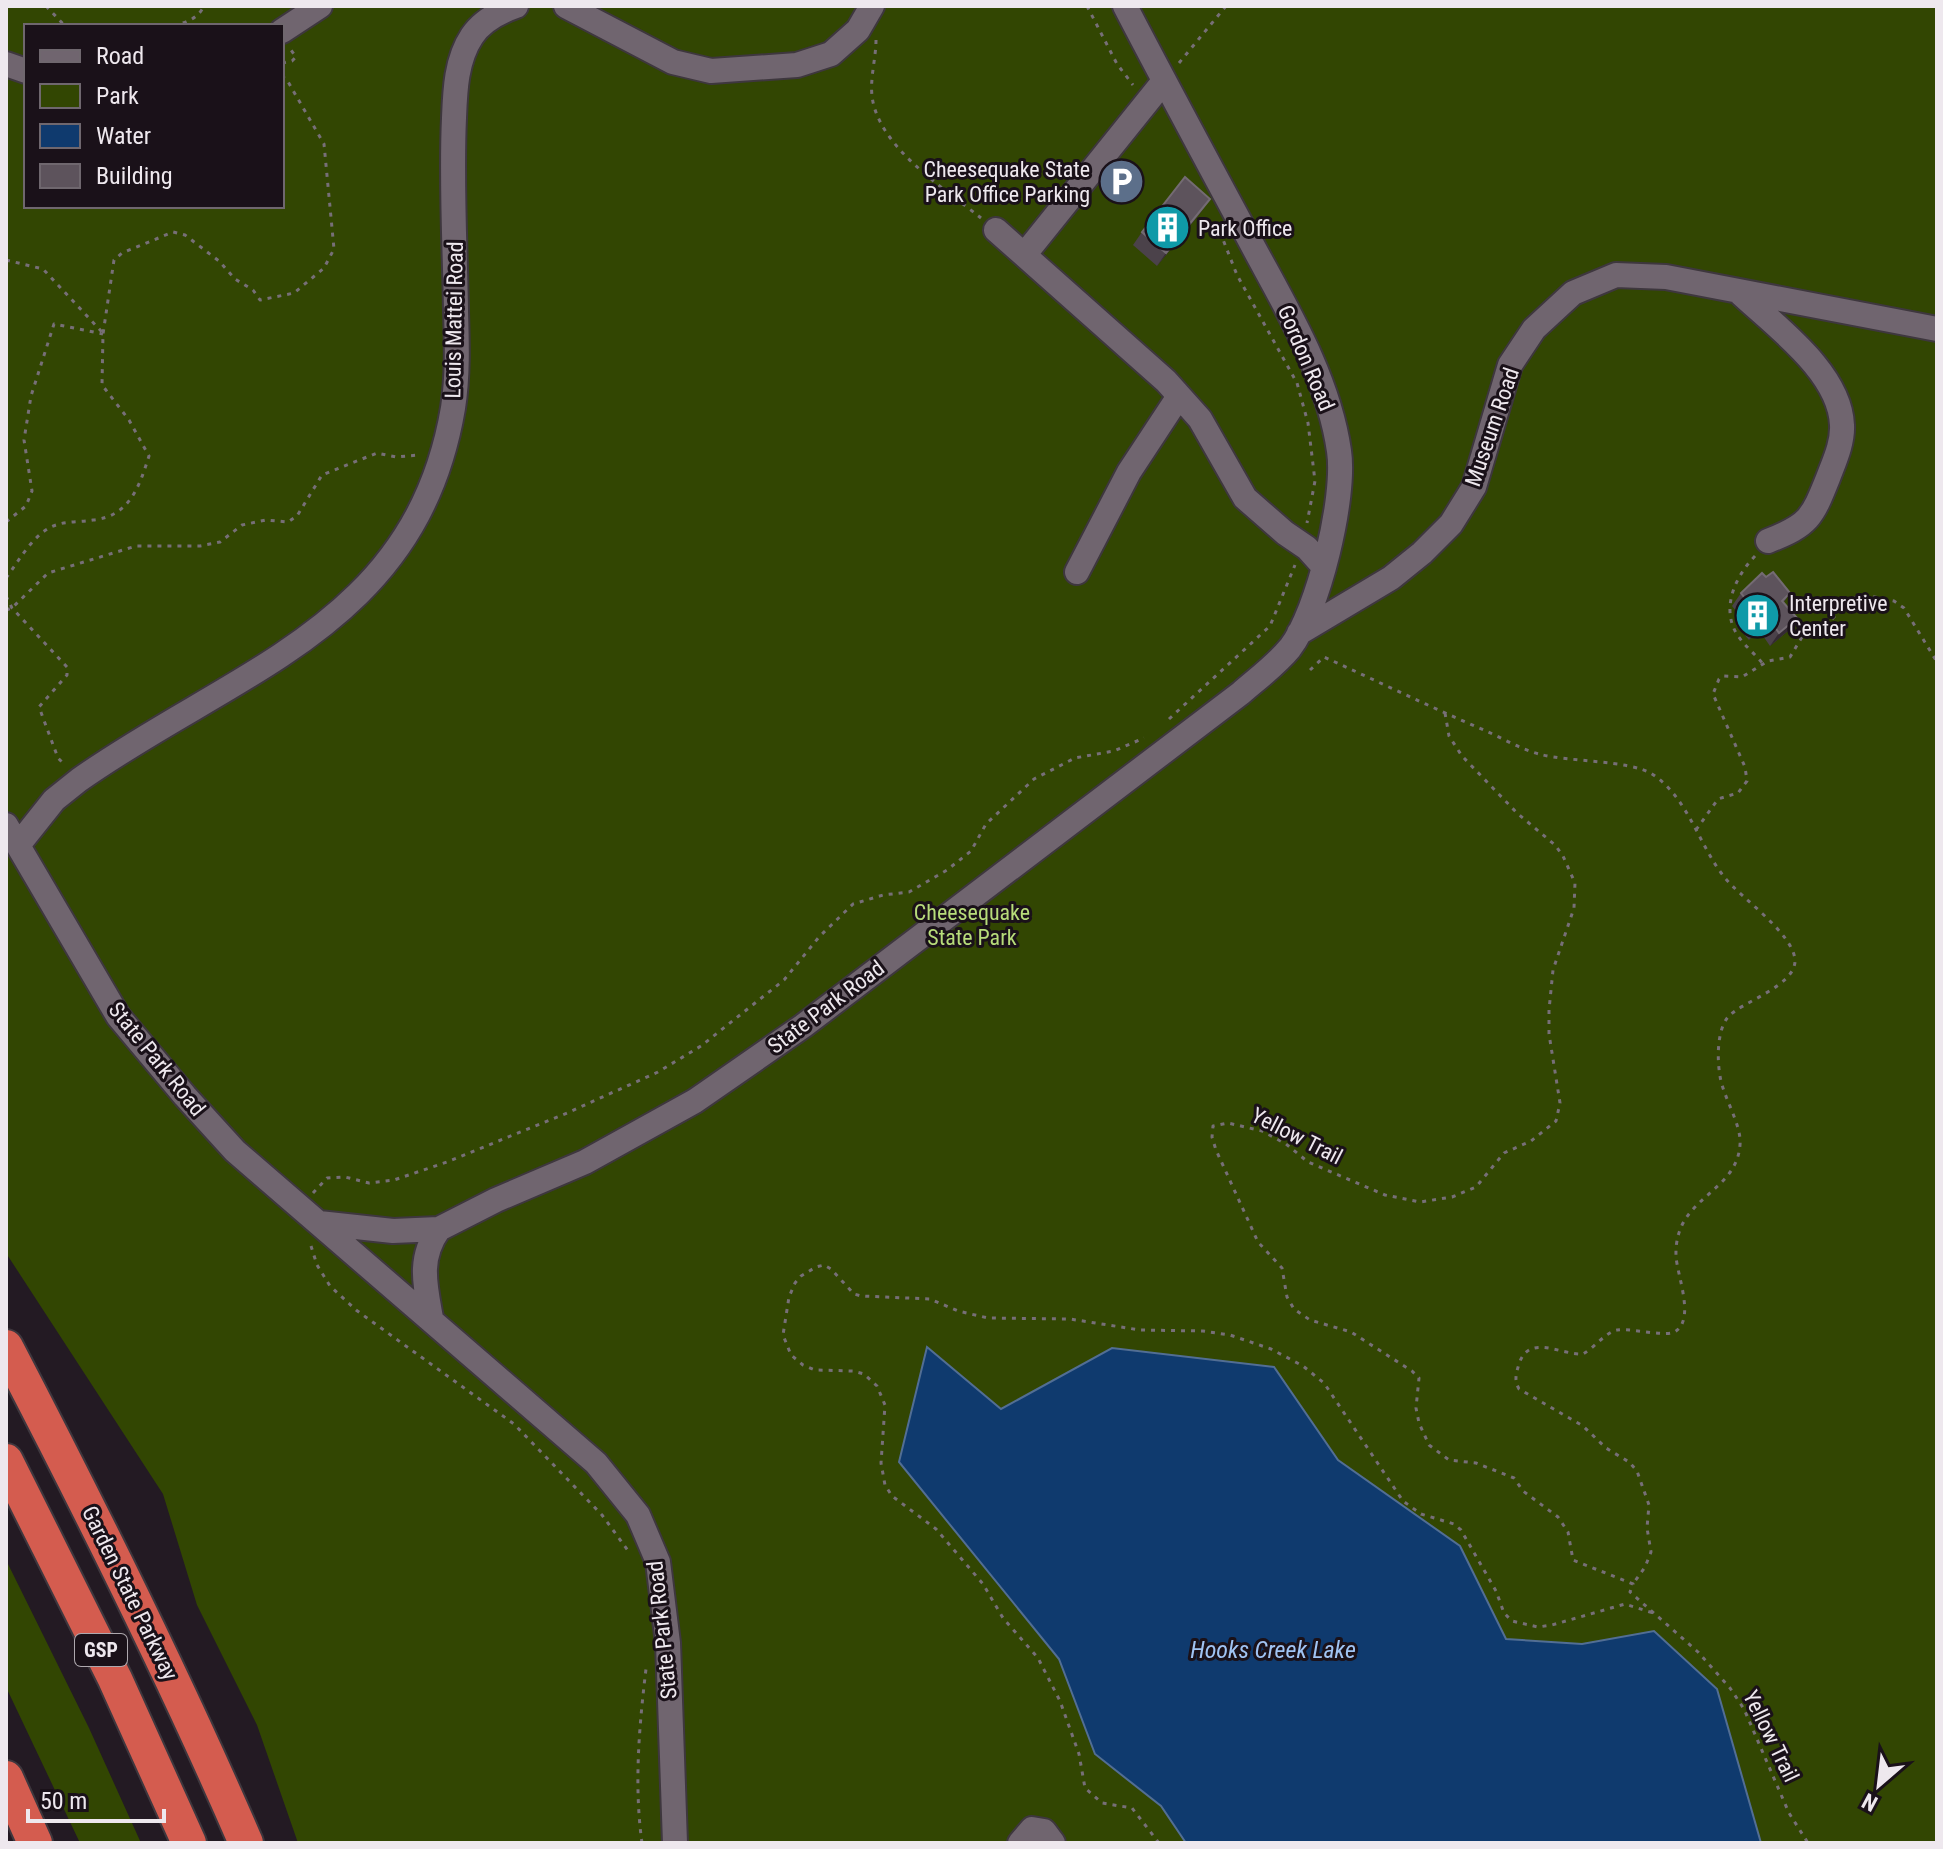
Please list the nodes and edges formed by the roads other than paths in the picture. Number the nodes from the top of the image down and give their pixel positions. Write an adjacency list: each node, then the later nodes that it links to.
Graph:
1 (320, 6): 6 (street)
2 (516, 6): 18 (street, Louis Mattei Road)
3 (566, 6): 5 (street)
4 (1125, 6): 7 (street, Gordon Road)
5 (869, 12)
6 (286, 40)
7 (1164, 81): 9 (street); 14 (street, Gordon Road)
8 (996, 230): 9 (street)
9 (1025, 254): 12 (street)
10 (1739, 292): 11 (street, Museum Road); 13 (street); 16 (street, Museum Road)
11 (1937, 329)
12 (1179, 396): 14 (street); 15 (street)
13 (1768, 541)
14 (1324, 567): 16 (street, Gordon Road)
15 (1077, 572)
16 (1299, 633): 17 (street, Gordon Road)
17 (1173, 731): 19 (street, State Park Road)
18 (12, 835): 20 (street, State Park Road)
19 (439, 1229): 20 (street, State Park Road); 21 (street)
20 (314, 1231): 21 (street, State Park Road)
21 (431, 1318): 30 (street, State Park Road)
22 (6, 1347): 24 (highway, Garden State Parkway / GSP)
23 (6, 1461): 27 (highway, GSP)
24 (189, 1717): 28 (highway, Garden State Parkway / GSP); 29 (highway)
25 (6, 1778): 26 (highway)
26 (35, 1843)
27 (189, 1843)
28 (246, 1843)
29 (264, 1843)
30 (675, 1843)
31 (1020, 1843): 32 (street)
32 (1053, 1843)

